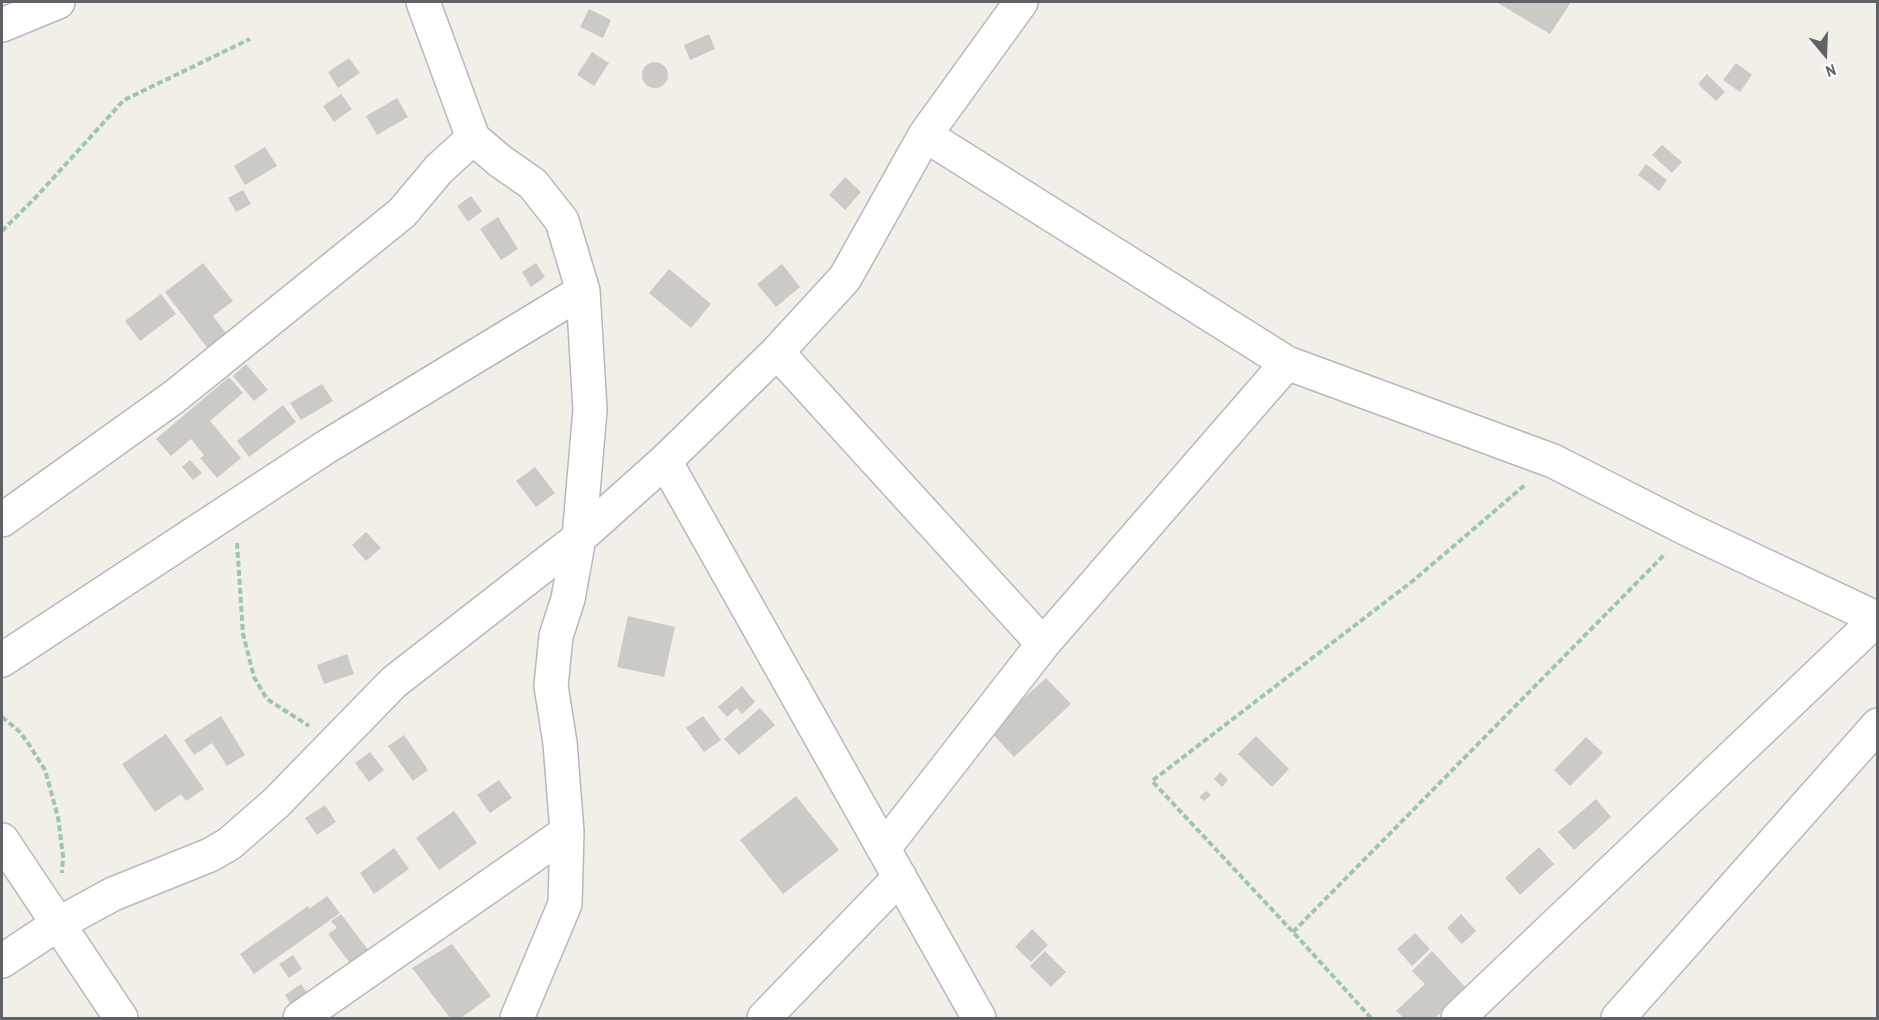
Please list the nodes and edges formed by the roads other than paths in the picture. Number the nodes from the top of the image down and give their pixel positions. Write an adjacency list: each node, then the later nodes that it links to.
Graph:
1 (58, 2): 4 (street)
2 (423, 2): 6 (street)
3 (1021, 2): 5 (street)
4 (2, 25)
5 (925, 135): 8 (street); 9 (street)
6 (473, 138): 7 (street); 11 (street)
7 (583, 291): 12 (street); 15 (street)
8 (777, 352): 10 (street); 14 (street)
9 (1287, 363): 13 (street); 14 (street)
10 (664, 461): 12 (street); 19 (street)
11 (2, 520)
12 (579, 538): 17 (street); 21 (street)
13 (1877, 619): 28 (street)
14 (1043, 644): 19 (street)
15 (2, 660)
16 (1878, 724): 29 (street)
17 (567, 832): 24 (street); 25 (street)
18 (2, 840): 21 (street)
19 (884, 848): 20 (street)
20 (900, 877): 26 (street); 27 (street)
21 (58, 924): 22 (street); 23 (street)
22 (2, 961)
23 (121, 1018)
24 (300, 1018)
25 (517, 1018)
26 (764, 1018)
27 (979, 1018)
28 (1458, 1018)
29 (1618, 1018)

